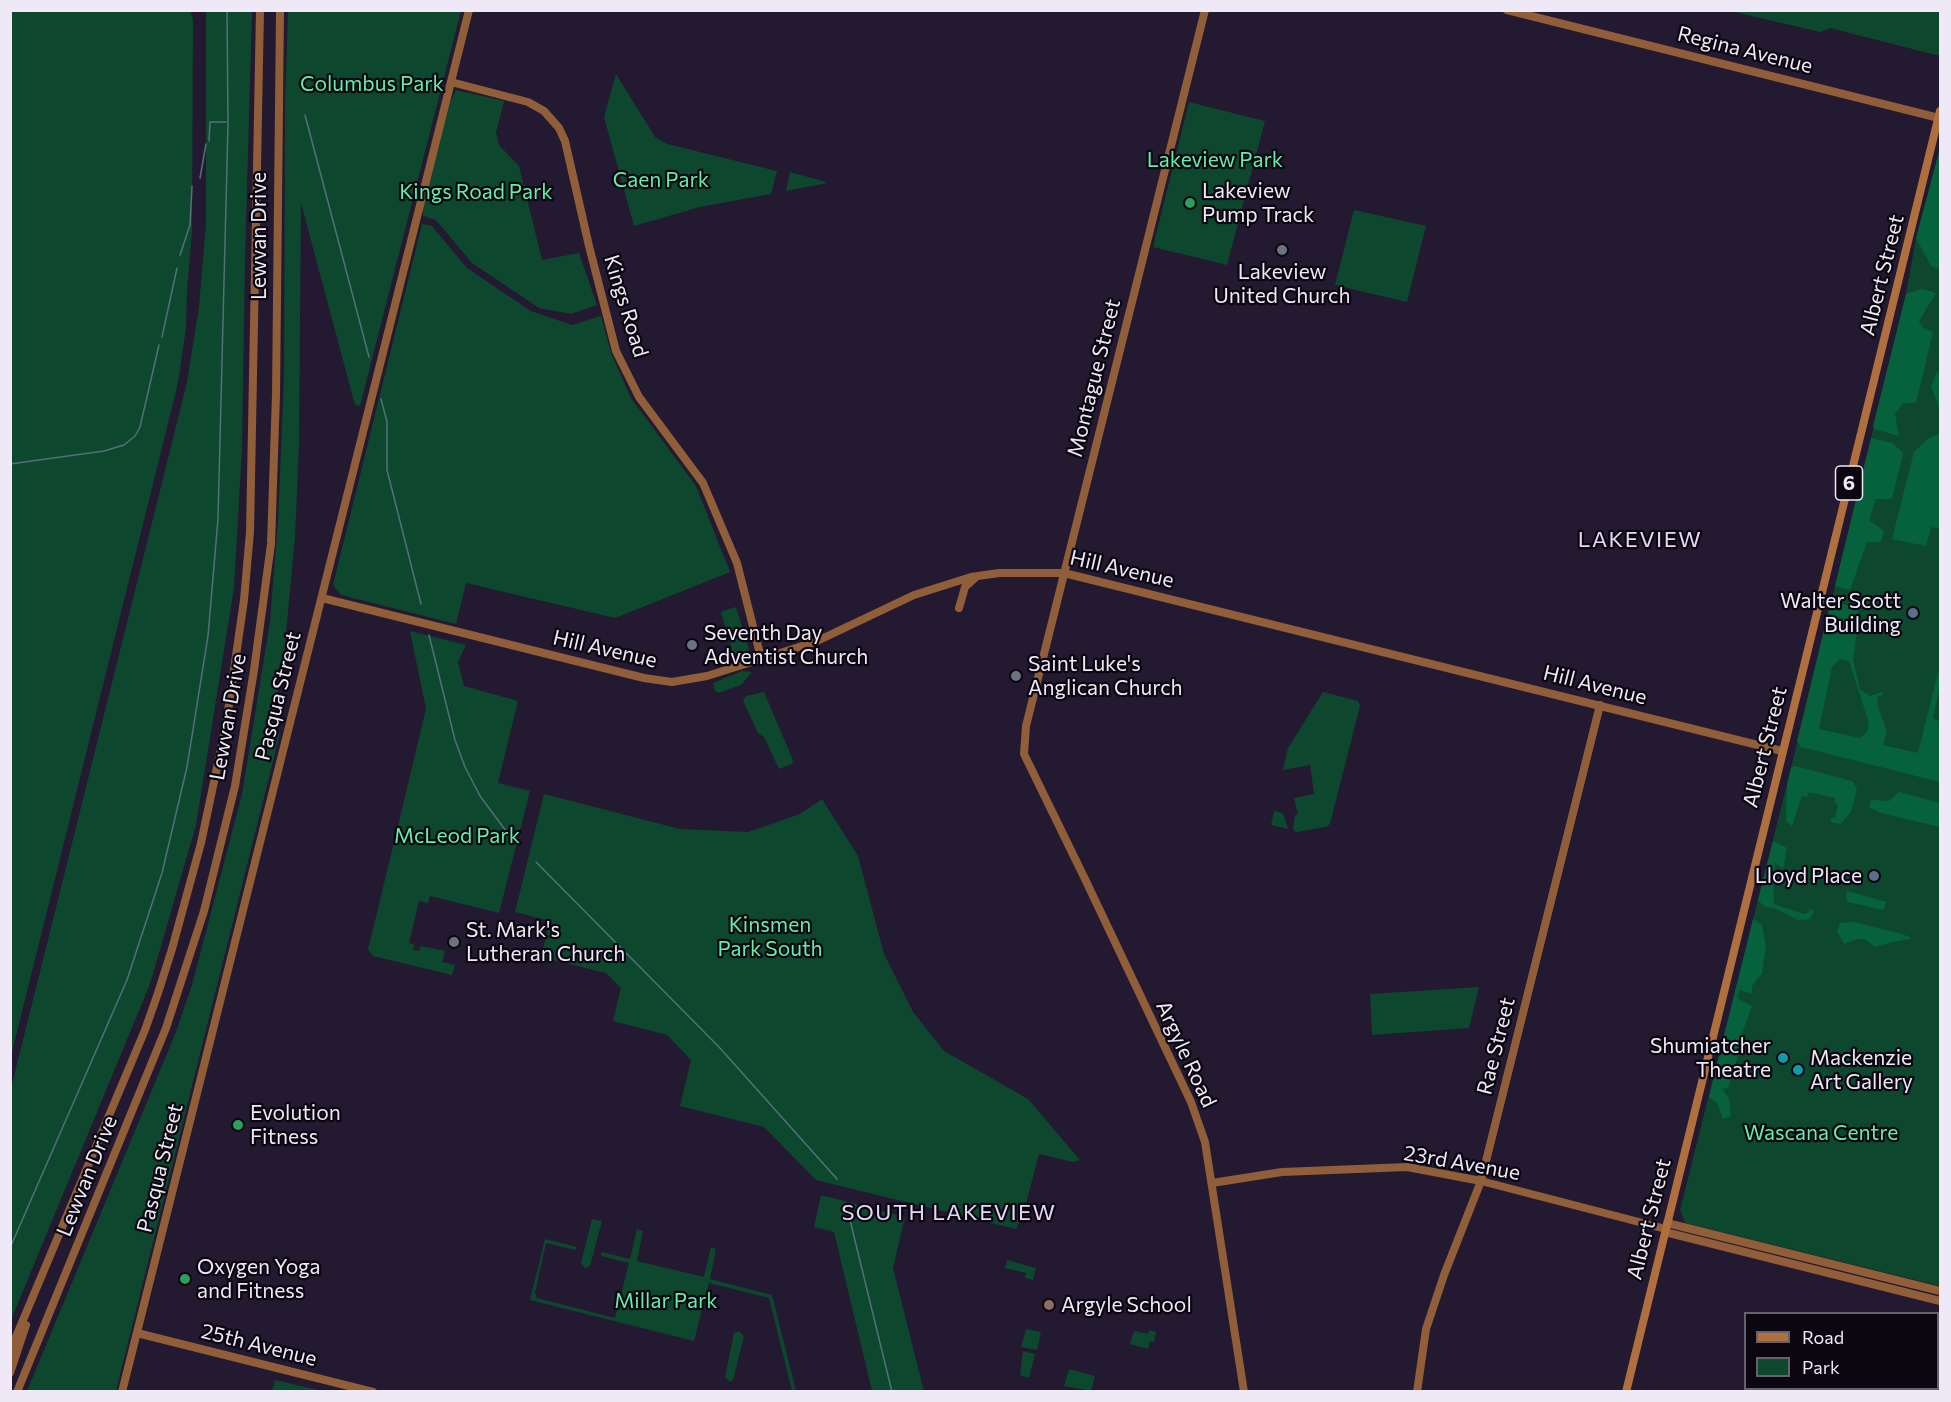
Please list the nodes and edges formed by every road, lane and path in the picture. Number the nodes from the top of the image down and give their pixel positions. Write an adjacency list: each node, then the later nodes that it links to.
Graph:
1 (260, 10): 19 (street, Lewvan Drive)
2 (280, 10): 25 (street, Lewvan Drive)
3 (469, 10): 6 (street, Pasqua Street)
4 (1205, 10): 8 (street, Montague Street)
5 (1507, 10): 7 (street, Regina Avenue)
6 (451, 82): 10 (street, Pasqua Street); 12 (street, Kings Road)
7 (1940, 115): 14 (main road, Albert Street / 6)
8 (1064, 573): 9 (street, Hill Avenue); 13 (street, Hill Avenue); 15 (street, Montague Street)
9 (978, 575): 11 (street); 12 (street, Hill Avenue)
10 (322, 598): 12 (street, Hill Avenue); 22 (street, Pasqua Street)
11 (959, 608)
12 (761, 658)
13 (1600, 705): 14 (street, Hill Avenue); 16 (street, Rae Street)
14 (1782, 751): 18 (main road, Albert Street / 6)
15 (1024, 754): 17 (street, Argyle Road)
16 (1482, 1181): 17 (street, 23rd Avenue); 18 (street, 23rd Avenue); 29 (street, Rae Street)
17 (1212, 1183): 28 (street, Argyle Road)
18 (1666, 1228): 20 (street, 23rd Avenue); 21 (street, 23rd Avenue); 30 (main road, Albert Street / 6)
19 (43, 1275): 23 (street, Lewvan Drive); 24 (street)
20 (1941, 1291)
21 (1941, 1301)
22 (137, 1333): 26 (street, Pasqua Street); 27 (street, 25th Avenue)
23 (10, 1351)
24 (10, 1373)
25 (17, 1392)
26 (122, 1392)
27 (373, 1392)
28 (1244, 1392)
29 (1417, 1392)
30 (1626, 1392)

